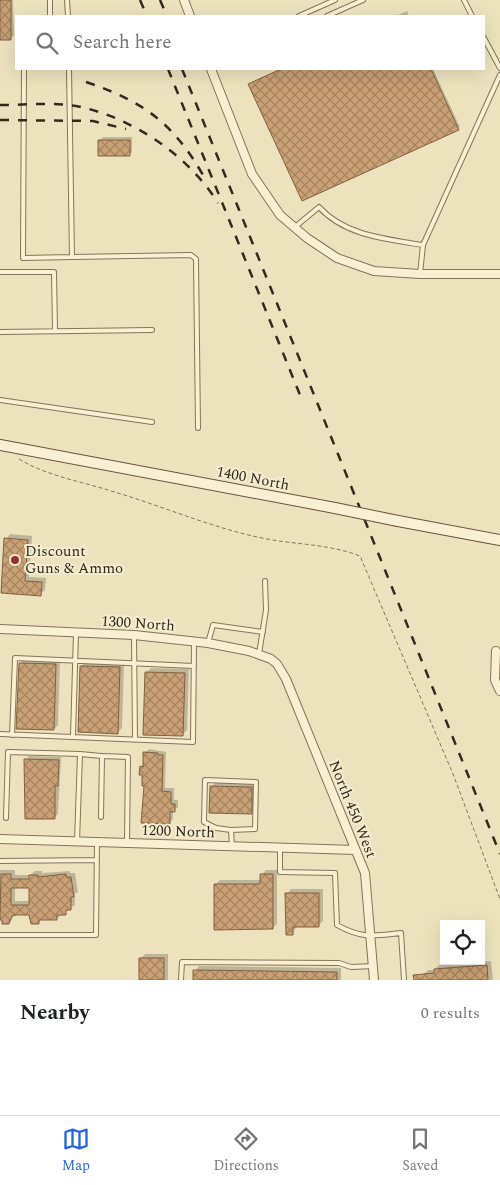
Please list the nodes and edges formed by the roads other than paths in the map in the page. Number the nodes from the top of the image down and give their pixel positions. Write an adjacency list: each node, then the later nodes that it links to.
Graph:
1 (50, 0): 7 (lane)
2 (67, 0): 8 (lane)
3 (184, 0): 9 (street)
4 (336, 0): 10 (lane)
5 (363, 0): 11 (lane)
6 (464, 0): 12 (lane)
7 (50, 15)
8 (68, 15)
9 (190, 15)
10 (301, 15)
11 (329, 15)
12 (472, 15)
13 (485, 40): 14 (lane)
14 (500, 68)
15 (24, 70): 21 (lane)
16 (69, 70): 21 (lane)
17 (211, 70): 19 (street)
18 (500, 75): 20 (lane)
19 (295, 227): 20 (lane); 23 (street)
20 (423, 245): 23 (lane)
21 (72, 257): 30 (lane)
22 (0, 272): 26 (lane)
23 (420, 274): 24 (street)
24 (500, 274)
25 (152, 330): 26 (lane)
26 (55, 331): 27 (lane)
27 (0, 332)
28 (0, 400): 29 (lane)
29 (152, 422)
30 (198, 428)
31 (0, 445): 32 (main road, 1400 North, bridge)
32 (500, 540)
33 (265, 581): 35 (lane)
34 (0, 629): 36 (street, 1300 North)
35 (263, 632): 39 (lane); 41 (lane)
36 (76, 633): 37 (street, 1300 North); 43 (lane)
37 (134, 635): 38 (street, 1300 North); 44 (lane)
38 (194, 641): 39 (street, 1300 North); 45 (lane)
39 (208, 643): 41 (street, 1300 North)
40 (496, 651): 46 (street)
41 (259, 654): 42 (street, 1300 North)
42 (271, 659): 62 (street, North 450 West)
43 (76, 660): 44 (lane); 48 (lane); 49 (lane)
44 (135, 664): 45 (lane); 50 (lane)
45 (194, 666): 50 (lane)
46 (500, 691)
47 (0, 734): 48 (lane)
48 (12, 735): 49 (lane)
49 (73, 736): 50 (lane)
50 (135, 740)
51 (80, 754): 52 (lane); 54 (lane); 57 (lane)
52 (102, 756): 53 (lane); 59 (lane)
53 (101, 817)
54 (6, 818)
55 (231, 830): 55 (lane); 60 (lane)
56 (0, 839): 57 (street, 1200 North)
57 (77, 842): 58 (street, 1200 North)
58 (98, 843): 59 (street, 1200 North); 63 (lane)
59 (126, 844): 60 (street, 1200 North)
60 (232, 847): 61 (street, 1200 North)
61 (280, 848): 62 (street, 1200 North); 66 (lane)
62 (355, 850): 66 (street, North 450 West)
63 (97, 860): 64 (lane); 65 (lane)
64 (0, 861)
65 (0, 934)
66 (371, 937): 67 (street, North 450 West); 70 (lane)
67 (374, 966): 68 (lane); 69 (street, North 450 West)
68 (181, 980)
69 (374, 980)
70 (404, 980)

